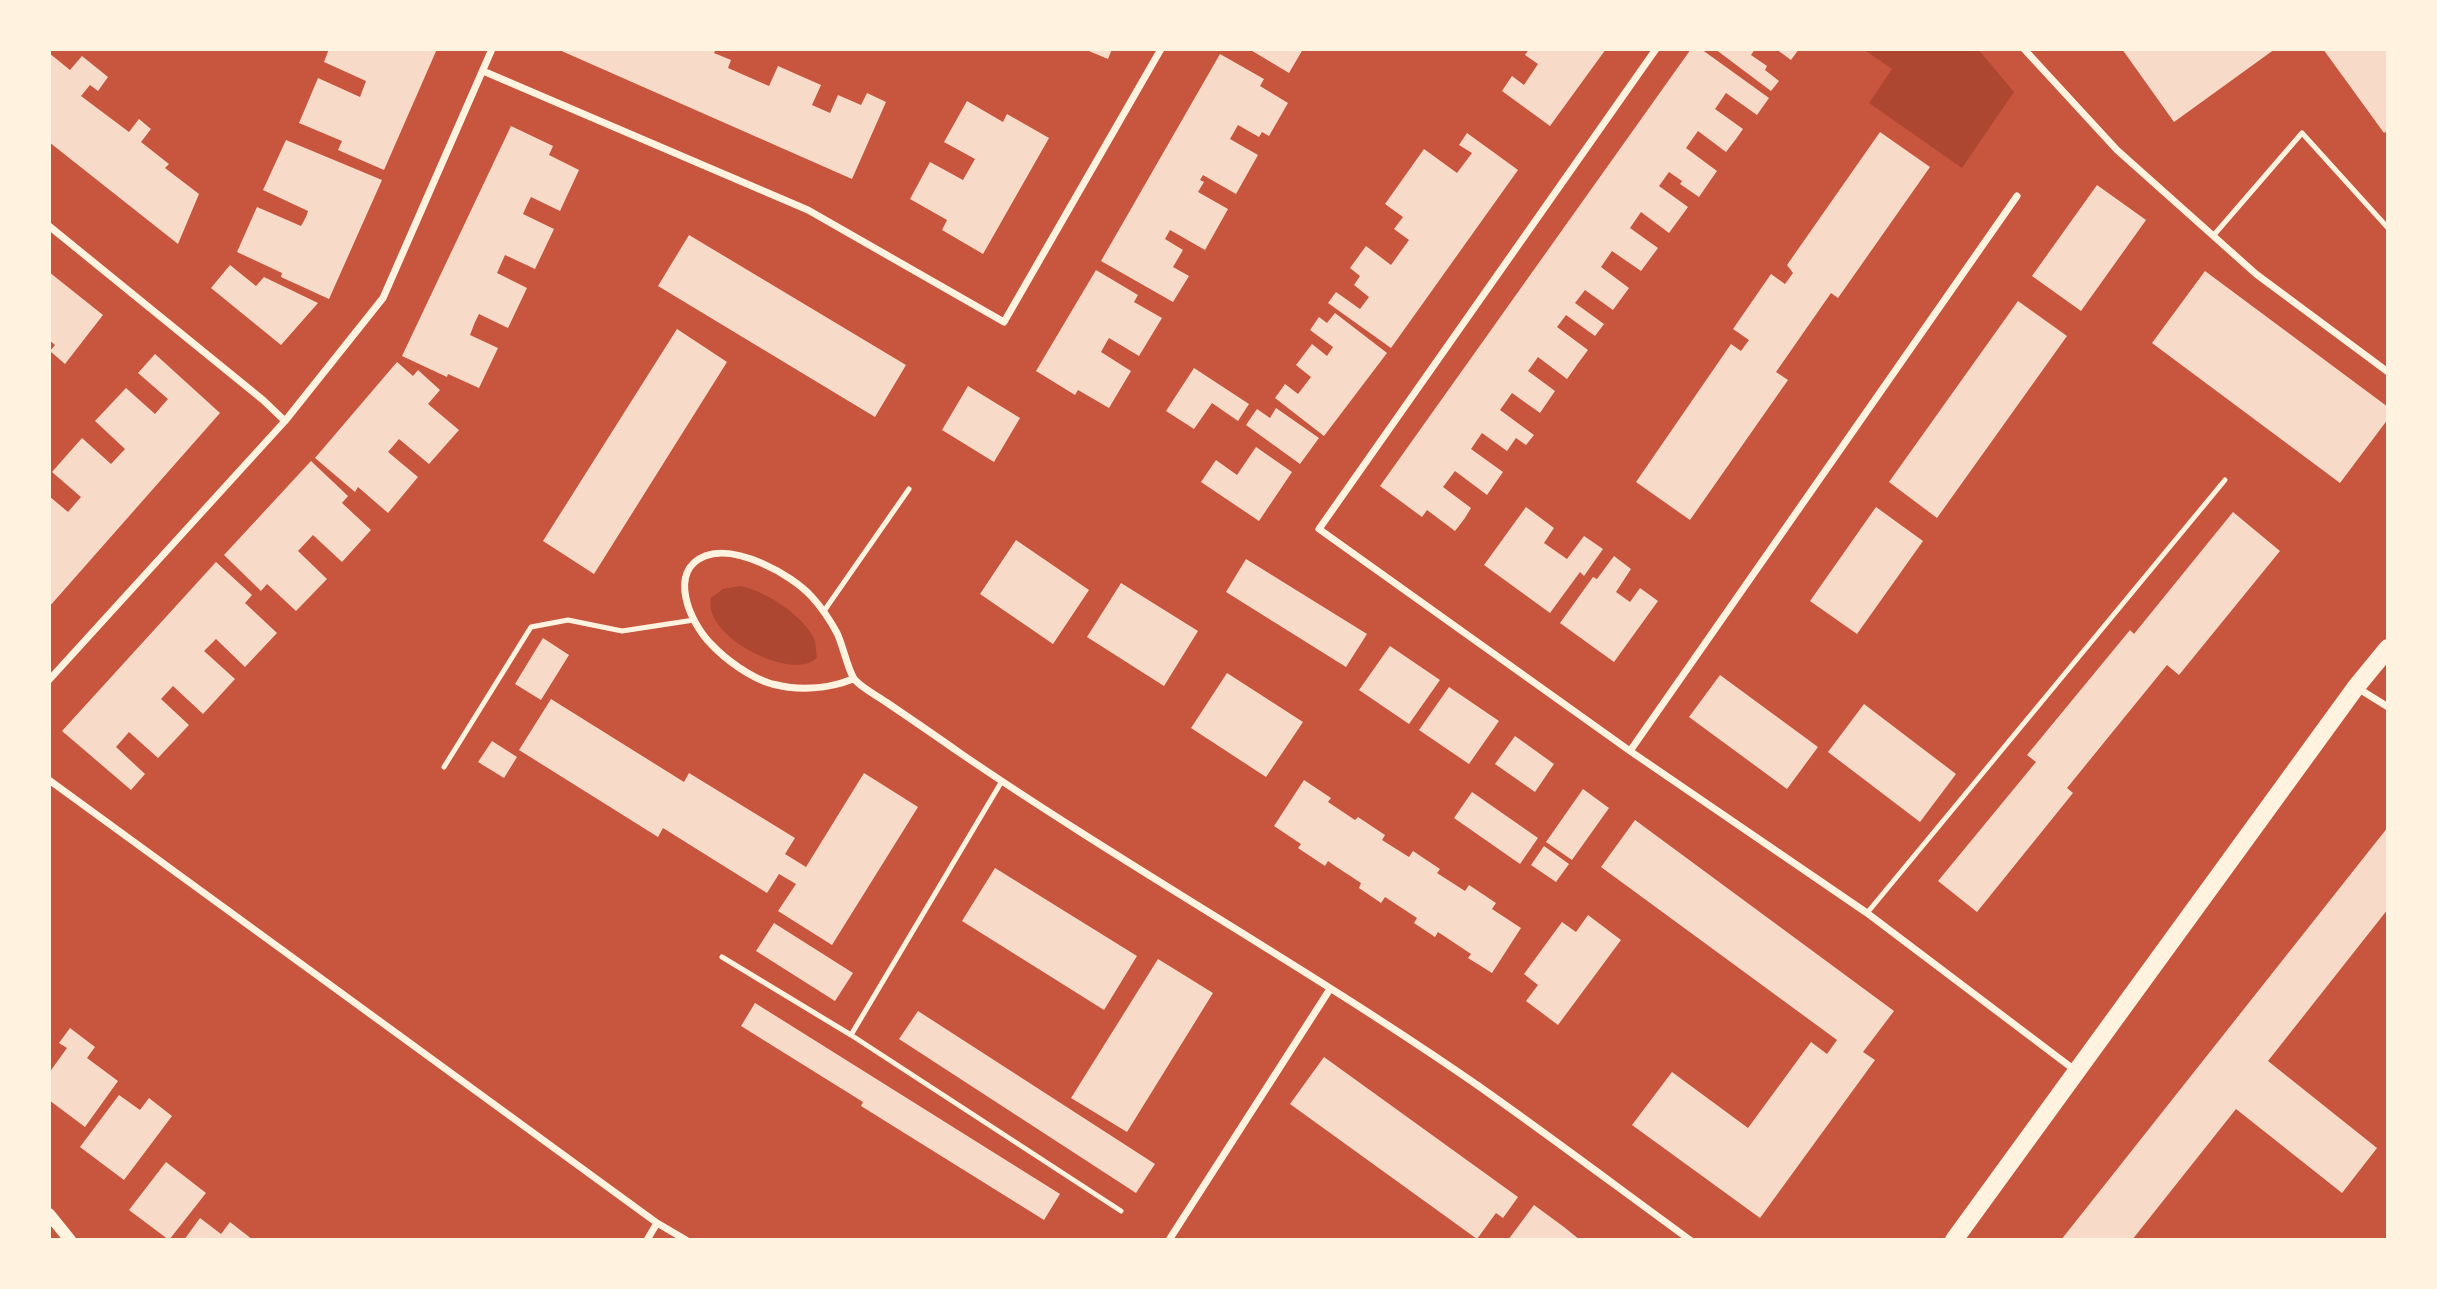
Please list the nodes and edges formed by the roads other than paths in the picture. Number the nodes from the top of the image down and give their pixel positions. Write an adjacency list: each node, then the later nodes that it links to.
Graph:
1 (492, 49): 5 (street)
2 (1161, 49): 5 (street)
3 (1656, 49): 21 (street)
4 (2024, 49): 9 (street)
5 (483, 71): 11 (street)
6 (2017, 196): 21 (street)
7 (49, 226): 11 (street)
8 (2388, 228): 9 (lane)
9 (2213, 236): 10 (street)
10 (2388, 372)
11 (285, 421): 18 (street)
12 (2225, 480): 25 (lane)
13 (909, 489): 14 (lane)
14 (824, 611): 15 (street); 17 (street)
15 (694, 620): 17 (street); 22 (lane)
16 (2388, 648): 19 (main road)
17 (853, 679): 24 (street)
18 (49, 680)
19 (2356, 687): 20 (street); 29 (main road)
20 (2388, 707)
21 (1630, 751): 25 (street)
22 (444, 767)
23 (49, 780): 32 (street)
24 (1003, 781): 27 (street); 28 (lane)
25 (1867, 913): 29 (street)
26 (722, 957): 28 (lane)
27 (1330, 989): 36 (street); 37 (street)
28 (851, 1035): 30 (lane)
29 (2077, 1071): 38 (main road)
30 (1121, 1211)
31 (49, 1214): 33 (street)
32 (657, 1223): 34 (street); 35 (street)
33 (70, 1240)
34 (647, 1240)
35 (686, 1240)
36 (1169, 1240)
37 (1690, 1240)
38 (1954, 1240)

